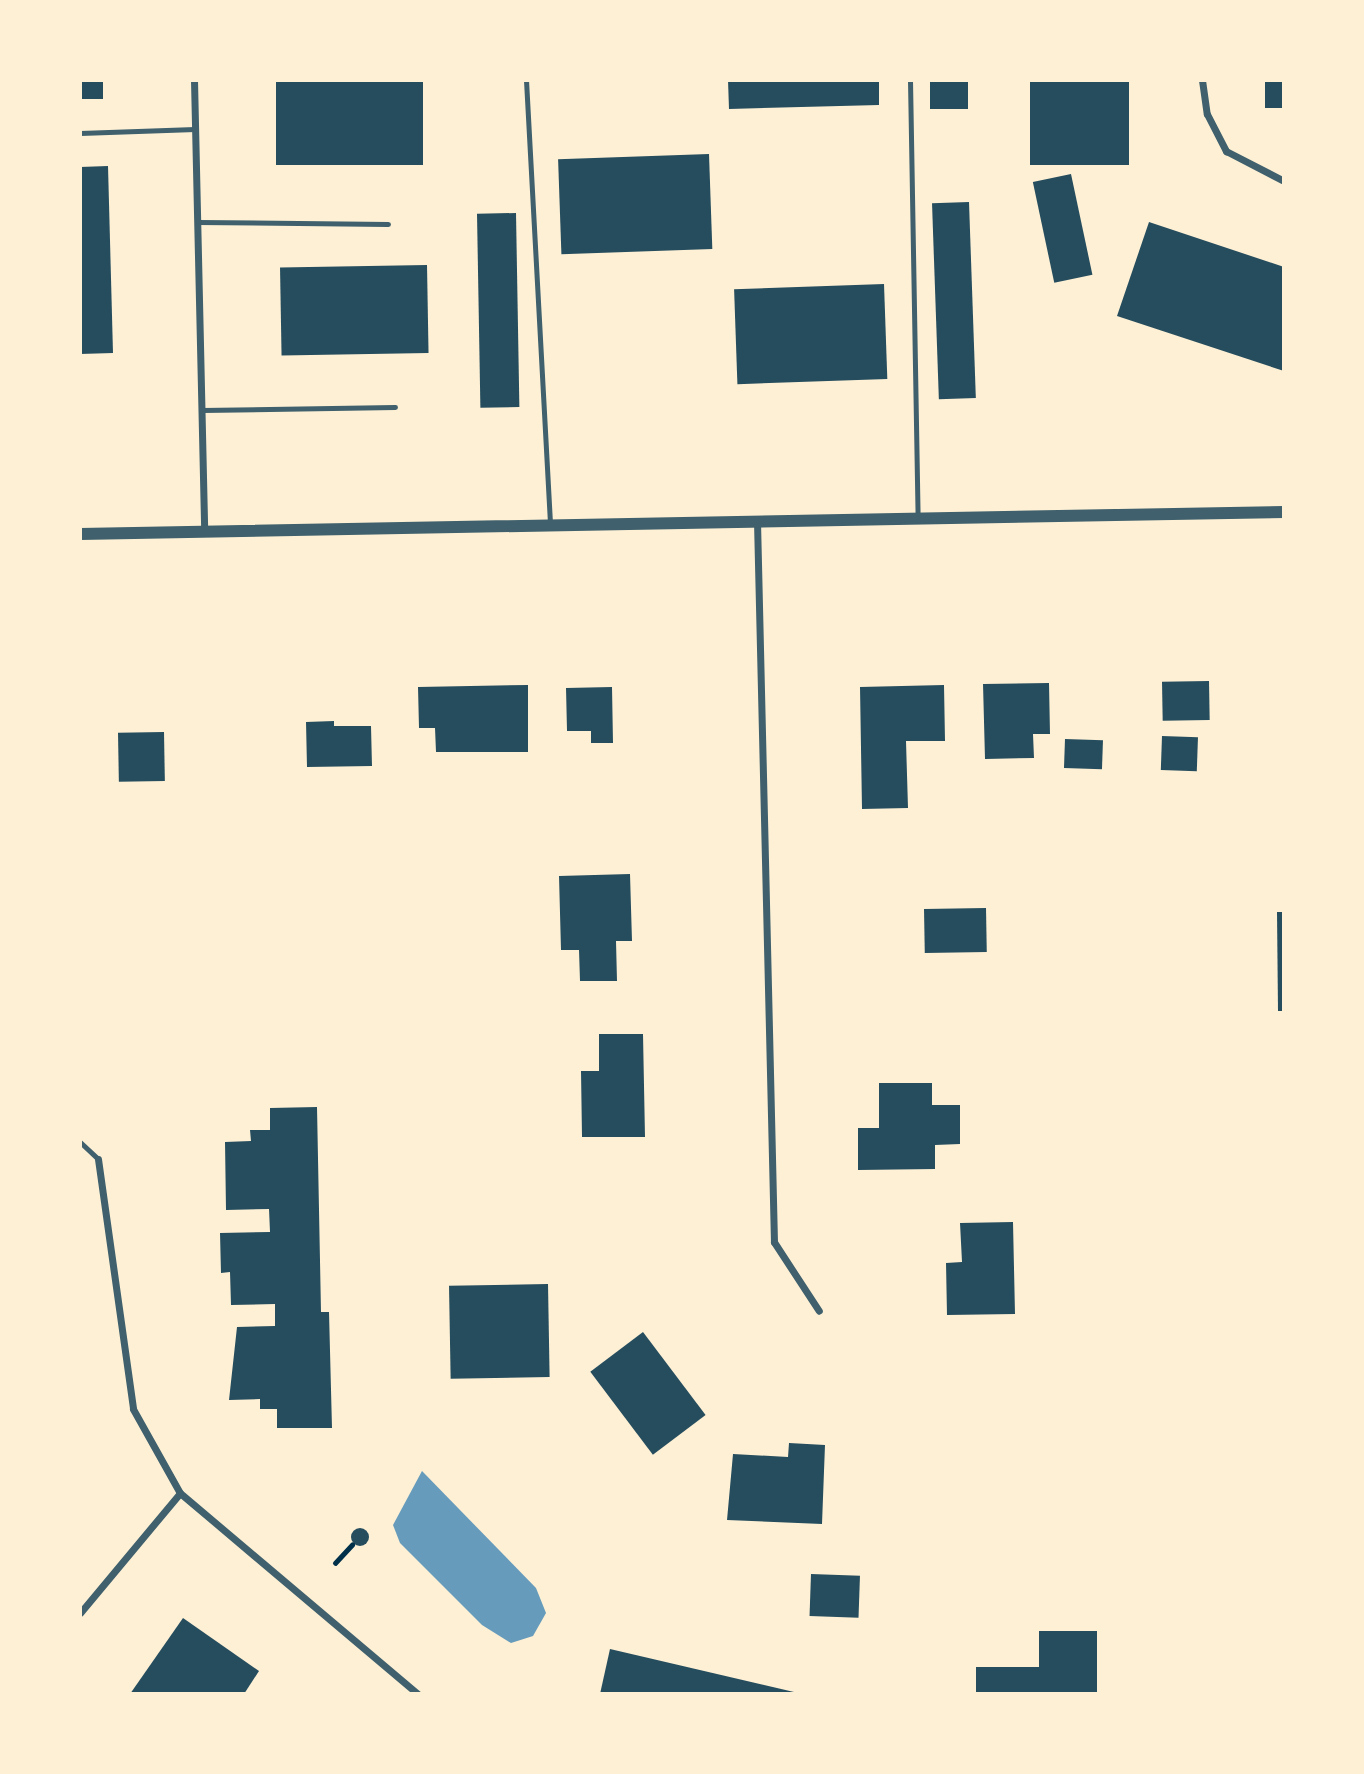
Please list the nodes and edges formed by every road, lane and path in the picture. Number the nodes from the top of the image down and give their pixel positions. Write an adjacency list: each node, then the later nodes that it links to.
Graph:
1 (194, 80): 5 (street)
2 (526, 80): 15 (lane)
3 (910, 80): 13 (lane)
4 (1202, 80): 7 (street)
5 (195, 129): 6 (lane); 8 (street)
6 (80, 133)
7 (1283, 181)
8 (197, 222): 9 (lane); 11 (street)
9 (388, 225)
10 (395, 407): 11 (lane)
11 (202, 410): 16 (street)
12 (1283, 512): 13 (street)
13 (918, 518): 14 (street)
14 (757, 521): 15 (street); 20 (street)
15 (550, 524): 16 (street)
16 (204, 530): 17 (street)
17 (80, 534)
18 (80, 1142): 19 (lane)
19 (98, 1159): 21 (street)
20 (819, 1311)
21 (180, 1493): 24 (street); 25 (street)
22 (352, 1545): 23 (path)
23 (335, 1563)
24 (80, 1613)
25 (418, 1693)

